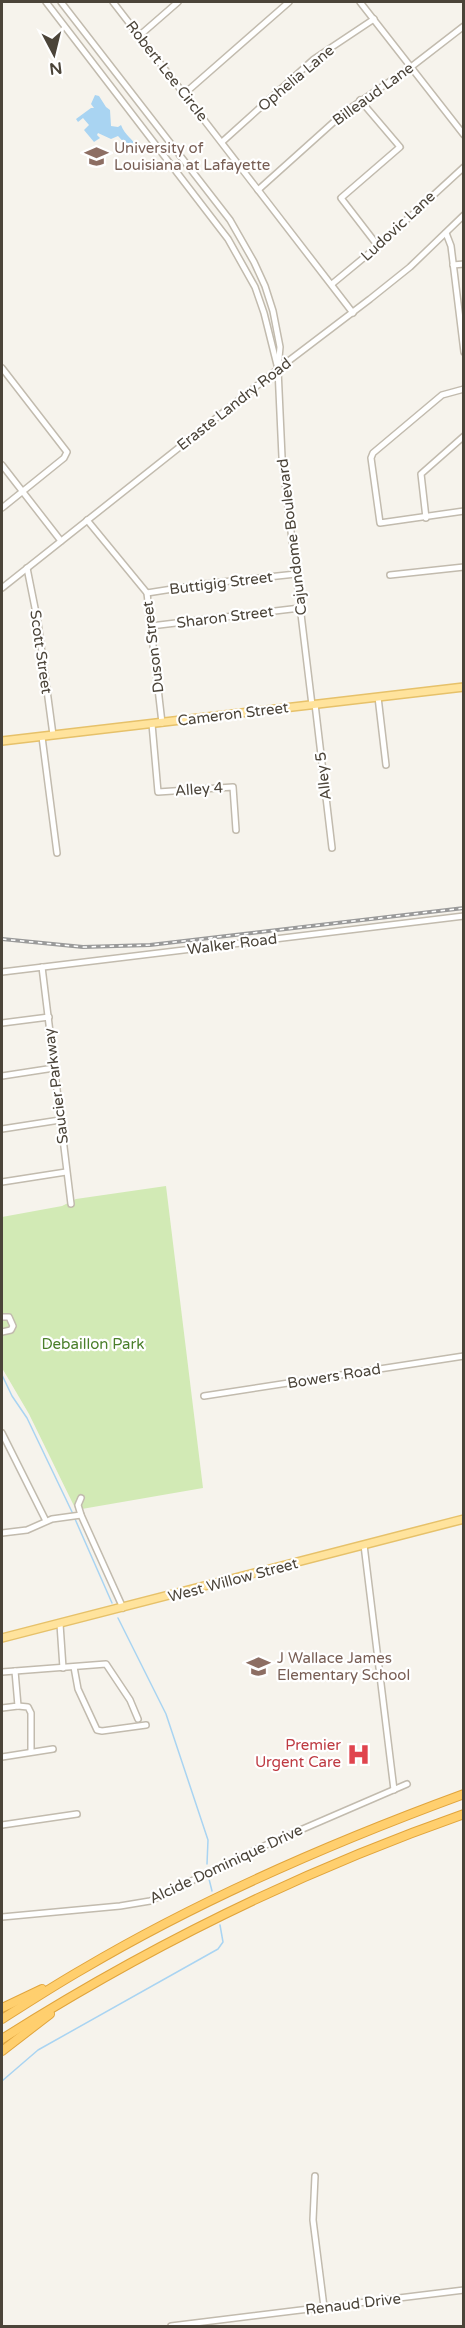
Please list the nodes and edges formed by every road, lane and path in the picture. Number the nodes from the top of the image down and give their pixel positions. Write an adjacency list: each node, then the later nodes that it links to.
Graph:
1 (46, 2): 11 (street, Cajundome Boulevard)
2 (61, 2): 10 (street, Cajundome Boulevard)
3 (112, 2): 9 (street, Robert Lee Circle)
4 (178, 2): 9 (street)
5 (286, 2): 13 (street)
6 (360, 2): 7 (street)
7 (374, 19): 12 (street); 16 (street, Ophelia Lane)
8 (464, 26): 12 (street, Billeaud Lane)
9 (139, 36): 13 (street, Robert Lee Circle)
10 (104, 56): 11 (street); 17 (street, Cajundome Boulevard)
11 (95, 63): 18 (street, Cajundome Boulevard)
12 (411, 67): 14 (street, Billeaud Lane); 15 (street)
13 (184, 94): 16 (street, Robert Lee Circle)
14 (360, 100): 20 (street, Billeaud Lane); 23 (street)
15 (464, 135)
16 (222, 142): 20 (street, Robert Lee Circle)
17 (172, 145): 18 (street); 31 (street, Cajundome Boulevard)
18 (163, 152): 31 (street, Cajundome Boulevard)
19 (464, 167): 23 (street, Ludovic Lane)
20 (258, 190): 26 (street, Robert Lee Circle)
21 (464, 215): 22 (street, Eraste Landry Road)
22 (446, 233): 25 (street); 27 (street, Eraste Landry Road)
23 (378, 246): 26 (street, Ludovic Lane)
24 (464, 264): 25 (street)
25 (453, 266): 28 (street)
26 (332, 284): 27 (street, Robert Lee Circle)
27 (353, 313): 31 (street, Eraste Landry Road)
28 (462, 322): 29 (street)
29 (464, 352)
30 (2, 368): 35 (street)
31 (278, 369): 39 (street, Eraste Landry Road); 43 (street, Cajundome Boulevard)
32 (464, 389): 38 (street)
33 (464, 436): 38 (street)
34 (2, 465): 35 (street)
35 (22, 491): 36 (street); 40 (street)
36 (2, 508)
37 (464, 511): 38 (street)
38 (426, 518)
39 (87, 520): 40 (street, Eraste Landry Road); 46 (street, Duson Street)
40 (61, 541): 41 (street, Eraste Landry Road)
41 (27, 568): 45 (street, Eraste Landry Road); 54 (street, Scott Street)
42 (463, 569): 44 (street)
43 (296, 574): 46 (street, Buttigig Street); 47 (street, Cajundome Boulevard)
44 (390, 575)
45 (2, 588)
46 (147, 593): 48 (street, Duson Street)
47 (300, 609): 48 (street, Sharon Street); 51 (street, Cajundome Boulevard)
48 (151, 626): 52 (street, Duson Street)
49 (464, 687): 50 (main road, Cameron Street)
50 (378, 697): 51 (main road, Cameron Street); 57 (street)
51 (313, 705): 52 (main road, Cameron Street); 59 (street, Alley 5)
52 (162, 723): 53 (main road, Cameron Street)
53 (152, 724): 54 (main road, Cameron Street); 58 (street, Alley 4)
54 (53, 735): 55 (main road, Cameron Street)
55 (42, 737): 56 (main road, Cameron Street); 60 (street)
56 (2, 741)
57 (386, 765)
58 (236, 830)
59 (332, 848)
60 (57, 853)
61 (464, 916): 62 (street, Walker Road)
62 (42, 967): 63 (street, Walker Road); 64 (street, Saucier Parkway)
63 (2, 972)
64 (49, 1017): 65 (street); 66 (street, Saucier Parkway)
65 (2, 1023)
66 (54, 1068): 67 (street); 68 (street, Saucier Parkway)
67 (2, 1076)
68 (60, 1120): 69 (street); 70 (street, Saucier Parkway)
69 (2, 1129)
70 (66, 1172): 71 (street); 72 (street, Saucier Parkway)
71 (2, 1182)
72 (71, 1204)
73 (2, 1317): 74 (street)
74 (2, 1332)
75 (464, 1356): 76 (street, Bowers Road)
76 (204, 1396)
77 (2, 1433): 81 (street)
78 (81, 1498): 79 (street)
79 (81, 1515): 81 (street); 84 (street)
80 (464, 1519): 83 (main road, West Willow Street)
81 (46, 1521): 82 (street)
82 (2, 1533)
83 (364, 1545): 84 (main road, West Willow Street); 99 (street)
84 (123, 1608): 85 (main road, West Willow Street)
85 (60, 1624): 86 (main road, West Willow Street); 88 (street)
86 (2, 1638)
87 (74, 1667): 88 (street); 93 (street); 94 (street)
88 (63, 1668): 89 (street)
89 (15, 1671): 90 (street); 91 (street)
90 (2, 1672)
91 (18, 1706): 92 (street); 96 (street)
92 (2, 1708)
93 (138, 1719)
94 (146, 1725)
95 (53, 1749): 96 (street)
96 (31, 1751): 97 (street)
97 (2, 1757)
98 (407, 1784): 99 (street, Alcide Dominique Drive)
99 (394, 1790): 104 (street, Alcide Dominique Drive)
100 (464, 1794): 105 (highway)
101 (77, 1814): 103 (street)
102 (464, 1814): 106 (highway)
103 (2, 1825)
104 (2, 1917)
105 (83, 1968): 107 (highway); 108 (highway)
106 (101, 1980): 109 (highway); 110 (highway)
107 (2, 2008)
108 (2, 2019)
109 (2, 2039)
110 (2, 2051)
111 (315, 2176): 113 (street)
112 (464, 2290): 113 (street, Renaud Drive)
113 (324, 2307): 114 (street, Renaud Drive)
114 (171, 2326)

